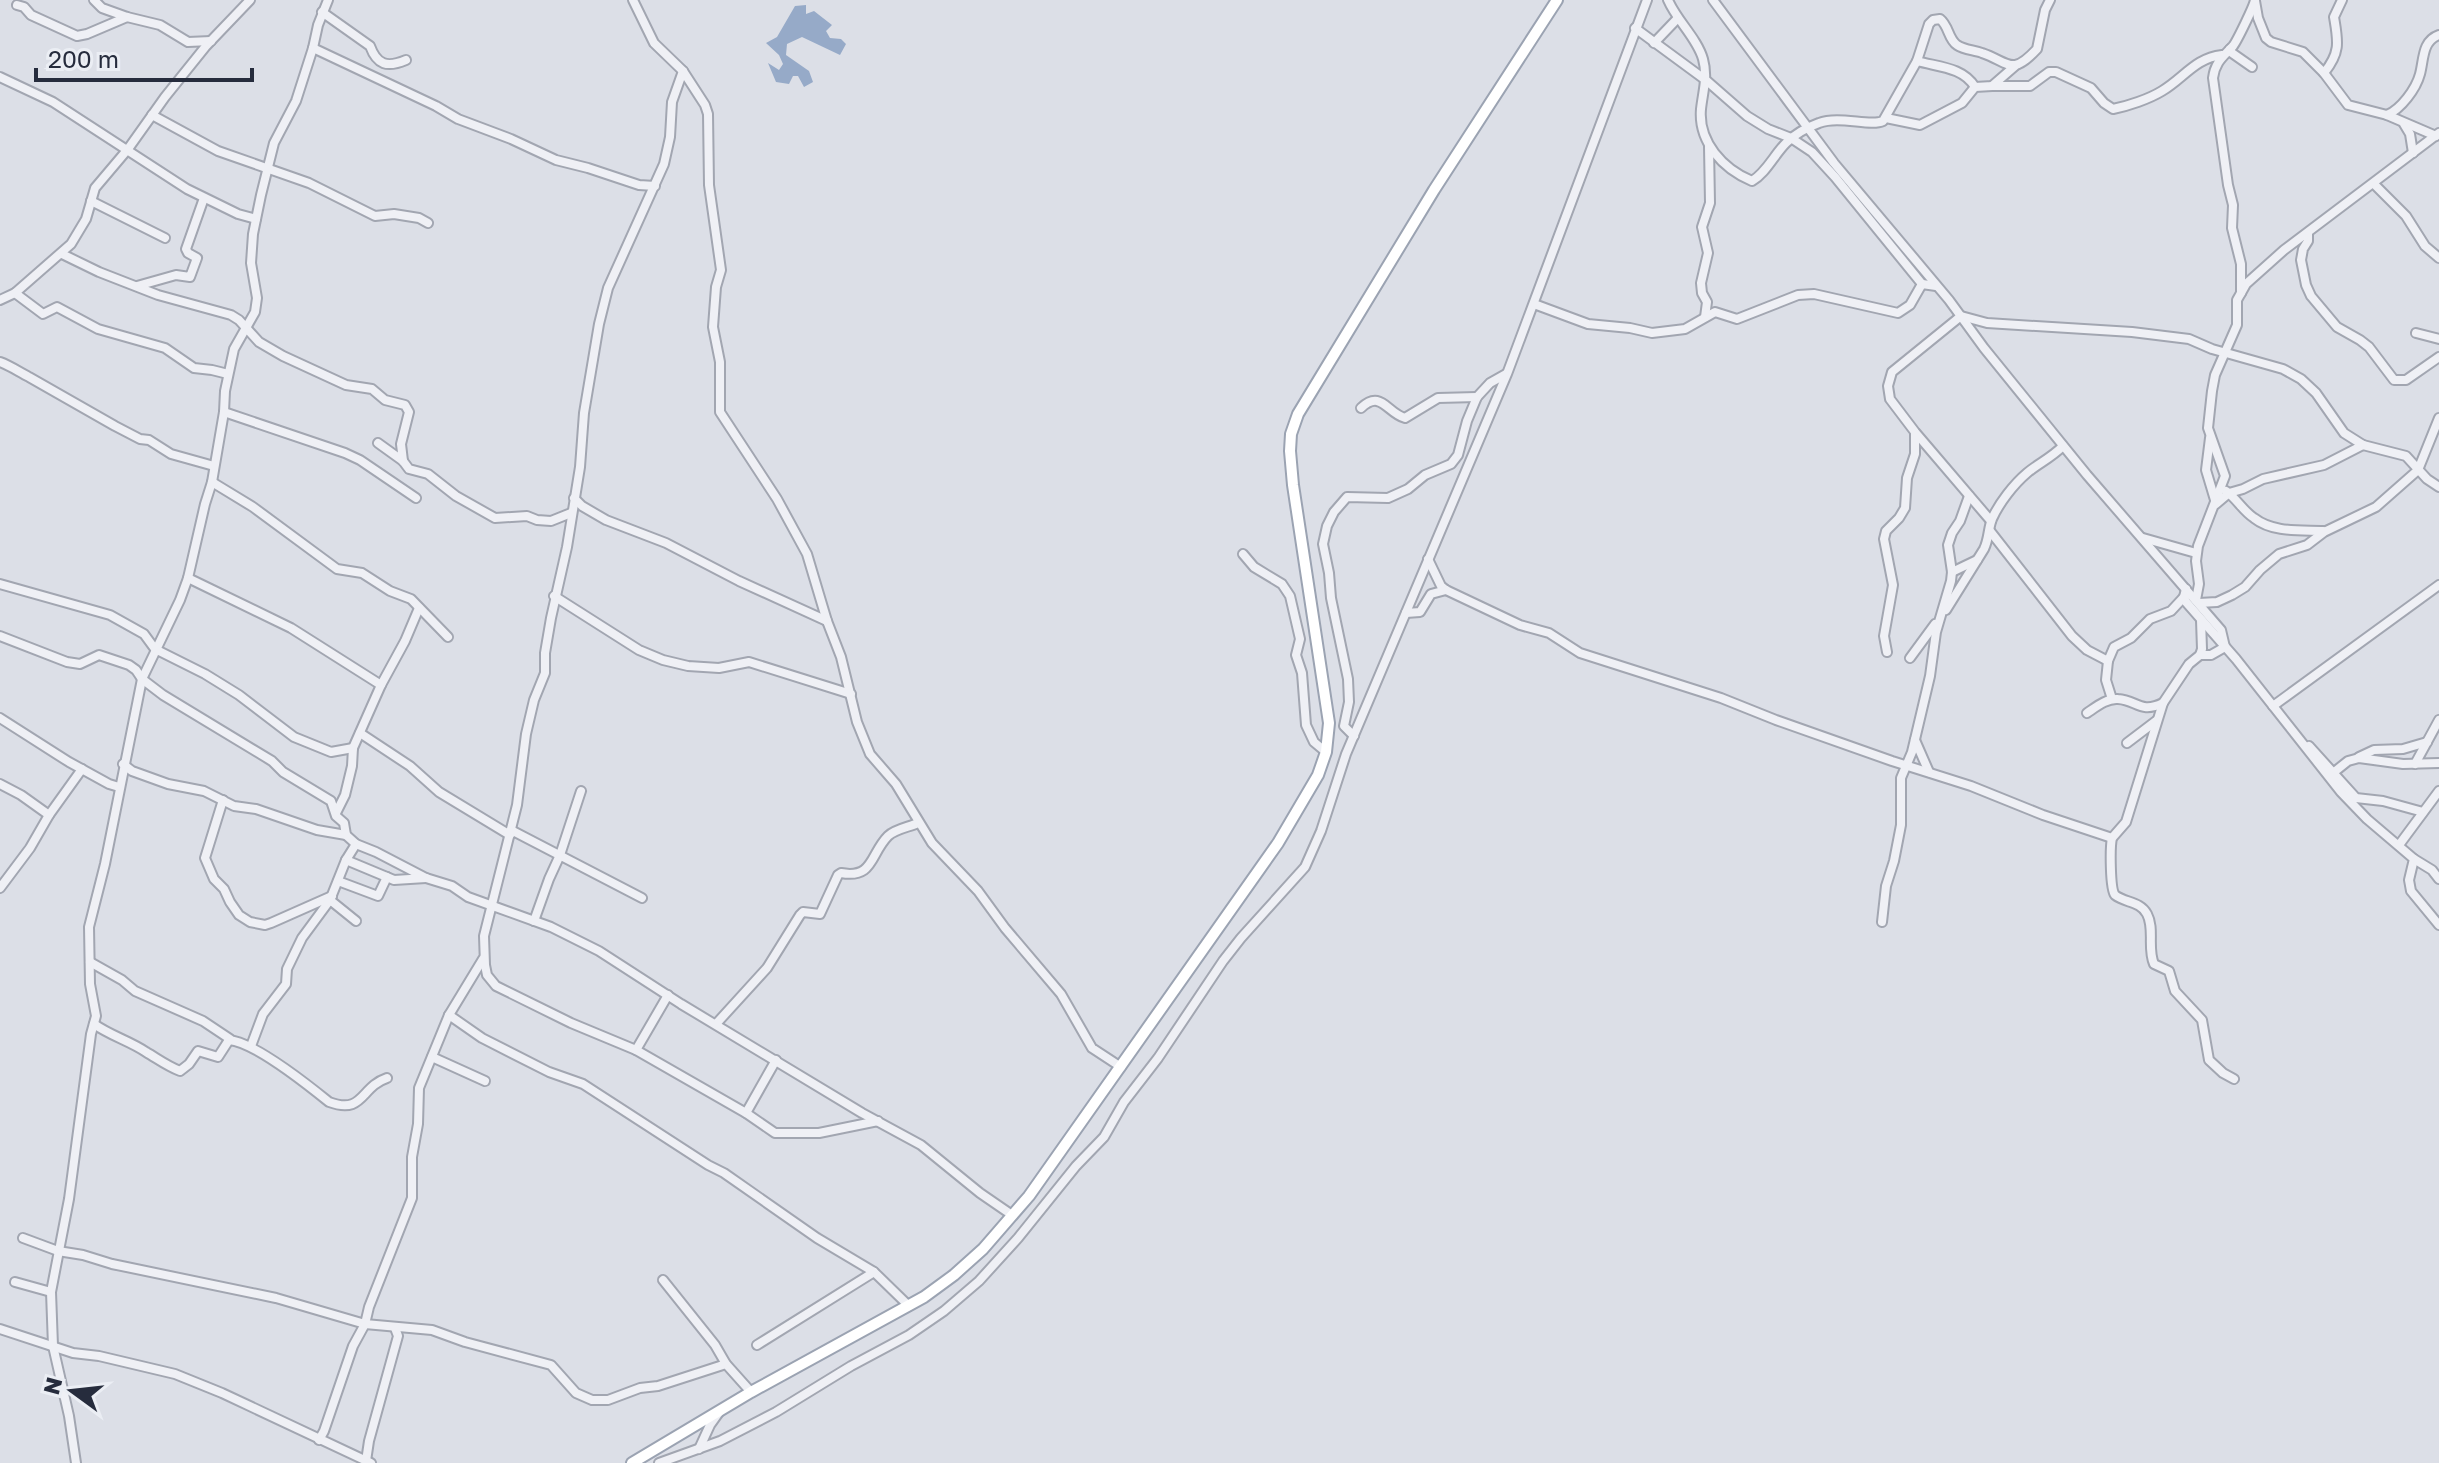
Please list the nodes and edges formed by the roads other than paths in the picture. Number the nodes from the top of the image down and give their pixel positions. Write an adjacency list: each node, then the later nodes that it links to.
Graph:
1 (94, 0): 14 (street)
2 (250, 0): 18 (street)
3 (328, 0): 13 (street)
4 (633, 0): 27 (street)
5 (1557, 0): 139 (main road)
6 (1647, 0): 16 (street)
7 (1668, 0): 15 (street)
8 (1713, 0): 38 (street)
9 (2050, 0): 25 (street)
10 (2255, 0): 21 (street); 28 (street)
11 (2342, 0): 28 (street)
12 (17, 5): 14 (street)
13 (322, 12): 20 (street); 23 (street)
14 (127, 17): 18 (street)
15 (1677, 19): 19 (street); 30 (street)
16 (1635, 28): 19 (street); 61 (street)
17 (2439, 35): 33 (street)
18 (212, 41): 34 (street)
19 (1654, 43): 30 (street)
20 (313, 48): 44 (street); 46 (street)
21 (2230, 49): 22 (street); 26 (street)
22 (2222, 55): 31 (street); 59 (street)
23 (406, 60)
24 (1917, 61): 25 (street); 32 (street); 36 (street)
25 (2016, 66): 31 (street)
26 (2252, 67)
27 (683, 71): 46 (street); 113 (street)
28 (2324, 73): 35 (street)
29 (0, 77): 42 (street)
30 (1707, 81): 40 (street); 41 (street)
31 (1992, 86): 32 (street)
32 (1975, 87): 36 (street)
33 (2398, 109): 35 (street); 37 (street)
34 (152, 115): 42 (street); 44 (street)
35 (2387, 115): 37 (street)
36 (1886, 118): 38 (street)
37 (2401, 121): 39 (street); 43 (street)
38 (1808, 128): 40 (street); 57 (street)
39 (2437, 134): 43 (street)
40 (1791, 138): 41 (street); 55 (street)
41 (1709, 146): 63 (street)
42 (128, 149): 47 (street); 48 (street)
43 (2413, 153): 45 (street)
44 (269, 170): 49 (street); 50 (street)
45 (2374, 184): 51 (street); 54 (street)
46 (655, 186): 89 (street)
47 (204, 198): 49 (street); 56 (street)
48 (91, 201): 52 (street); 53 (street)
49 (256, 219): 64 (street)
50 (428, 223)
51 (2308, 233): 59 (street); 68 (street)
52 (165, 238)
53 (62, 254): 56 (street); 58 (street)
54 (2439, 258)
55 (1922, 284): 57 (street); 63 (street)
56 (136, 286): 64 (street)
57 (1937, 286): 62 (street)
58 (15, 293): 60 (street); 70 (street)
59 (2241, 293): 67 (street)
60 (1, 299)
61 (1534, 304): 63 (street); 71 (street)
62 (1961, 316): 67 (street); 76 (street); 80 (street)
63 (1705, 317)
64 (247, 329): 70 (street); 81 (street)
65 (2416, 333): 66 (street)
66 (2439, 339)
67 (2225, 352): 77 (street); 79 (street)
68 (2439, 357)
69 (0, 362): 82 (street)
70 (228, 374): 74 (street)
71 (1507, 374): 72 (street); 98 (street)
72 (1477, 397): 73 (street); 134 (street)
73 (1361, 408)
74 (224, 412): 82 (street); 88 (street)
75 (2439, 418): 83 (street)
76 (1915, 432): 87 (street); 118 (street)
77 (2210, 437): 86 (street); 90 (street)
78 (378, 443): 81 (street)
79 (2363, 445): 83 (street); 86 (street)
80 (2063, 446): 93 (street); 95 (street)
81 (403, 461): 92 (street)
82 (214, 466): 84 (street)
83 (2418, 470): 85 (street); 94 (street)
84 (212, 482): 101 (street); 109 (street)
85 (2439, 487)
86 (2225, 491): 90 (street); 91 (street); 94 (street)
87 (1969, 496): 93 (street); 100 (street)
88 (416, 498)
89 (574, 498): 92 (street); 113 (street)
90 (2215, 500): 91 (street)
91 (2210, 511): 96 (street)
92 (571, 513): 106 (street)
93 (1990, 526): 99 (street); 121 (street)
94 (2324, 532): 108 (street)
95 (2143, 538): 96 (street); 105 (street)
96 (2196, 553): 107 (street)
97 (1243, 554): 139 (street)
98 (1428, 559): 104 (street); 110 (street)
99 (1978, 560): 100 (street); 112 (street)
100 (1952, 572): 112 (street)
101 (188, 578): 117 (street); 123 (street)
102 (0, 584): 117 (street)
103 (2439, 585): 127 (street)
104 (1446, 590): 110 (street); 144 (street)
105 (2185, 593): 107 (street); 111 (street); 121 (street)
106 (554, 596): 124 (street); 157 (street)
107 (2198, 601): 108 (street); 111 (street)
108 (2217, 602): 111 (street)
109 (419, 608): 115 (street); 123 (street)
110 (1406, 613): 134 (street)
111 (2205, 618): 116 (street); 119 (street)
112 (1939, 620): 120 (street); 135 (street)
113 (827, 621): 124 (street)
114 (0, 636): 122 (street)
115 (448, 637)
116 (2225, 647): 119 (street); 127 (street)
117 (155, 649): 122 (street); 138 (street)
118 (1887, 652)
119 (2200, 655): 126 (street)
120 (1910, 658)
121 (2108, 661): 125 (street)
122 (142, 679): 142 (street); 154 (street)
123 (381, 685): 133 (street)
124 (851, 694): 156 (street)
125 (2112, 699): 126 (street); 128 (street)
126 (2163, 703): 131 (street)
127 (2273, 706): 132 (street)
128 (2087, 713)
129 (0, 718): 145 (street)
130 (2439, 720): 136 (street)
131 (2157, 721): 137 (street); 159 (street)
132 (2291, 730): 147 (street); 161 (street)
133 (360, 733): 138 (street); 157 (street)
134 (1354, 736): 211 (street)
135 (1915, 738): 144 (street); 146 (street)
136 (2427, 742): 140 (street); 143 (street)
137 (2127, 743)
138 (353, 748): 154 (street)
139 (1326, 752): 188 (main road)
140 (2359, 758): 143 (street); 147 (street)
141 (2439, 763): 143 (street)
142 (123, 764): 149 (street); 152 (street)
143 (2415, 764)
144 (1906, 766): 146 (street); 176 (street)
145 (82, 769): 149 (street); 155 (street)
146 (1929, 772): 159 (street)
147 (2333, 773): 153 (street)
148 (0, 784): 155 (street)
149 (119, 787): 178 (street)
150 (581, 791): 162 (street)
151 (2439, 791): 153 (street)
152 (223, 800): 158 (street); 170 (street)
153 (2423, 812): 161 (street)
154 (335, 813): 158 (street)
155 (49, 815): 169 (street)
156 (918, 823): 182 (street); 188 (street)
157 (511, 832): 162 (street); 172 (street)
158 (346, 835): 160 (street)
159 (2112, 838): 190 (street)
160 (356, 844): 164 (street); 166 (street)
161 (2399, 845): 163 (street)
162 (560, 855): 171 (street); 174 (street)
163 (2414, 859): 167 (street); 175 (street)
164 (346, 860): 165 (street); 168 (street)
165 (387, 877): 166 (street); 168 (street)
166 (426, 878): 172 (street)
167 (2439, 879)
168 (338, 881): 170 (street)
169 (0, 888)
170 (331, 898): 173 (street); 184 (street)
171 (642, 898)
172 (491, 906): 174 (street); 177 (street)
173 (356, 921)
174 (534, 921): 179 (street)
175 (2438, 921)
176 (1882, 922)
177 (486, 956): 180 (street); 185 (street)
178 (90, 962): 181 (street); 183 (street)
179 (668, 995): 182 (street); 185 (street)
180 (449, 1015): 186 (street); 197 (street)
181 (94, 1024): 183 (street); 196 (street)
182 (716, 1024): 187 (street)
183 (230, 1039): 184 (street)
184 (251, 1046): 189 (street)
185 (636, 1050): 192 (street)
186 (432, 1057): 191 (street); 202 (street)
187 (776, 1060): 192 (street); 193 (street)
188 (1121, 1067): 194 (main road)
189 (387, 1078)
190 (2234, 1079)
191 (485, 1081)
192 (746, 1113): 193 (street)
193 (878, 1121): 194 (street)
194 (1012, 1215): 201 (main road)
195 (23, 1238): 196 (street)
196 (58, 1251): 200 (street); 202 (street)
197 (874, 1272): 201 (street); 205 (street)
198 (663, 1280): 207 (street)
199 (15, 1282): 200 (street)
200 (51, 1292): 206 (street)
201 (909, 1306): 208 (main road)
202 (365, 1324): 203 (street); 210 (street)
203 (395, 1328): 207 (street); 212 (street)
204 (0, 1329): 206 (street)
205 (757, 1345)
206 (53, 1346): 210 (street); 213 (street)
207 (726, 1364): 208 (street)
208 (751, 1392): 209 (main road)
209 (722, 1409): 211 (street); 214 (main road)
210 (319, 1440): 212 (street)
211 (699, 1449): 215 (street)
212 (368, 1462)
213 (76, 1463)
214 (632, 1463)
215 (659, 1463)

